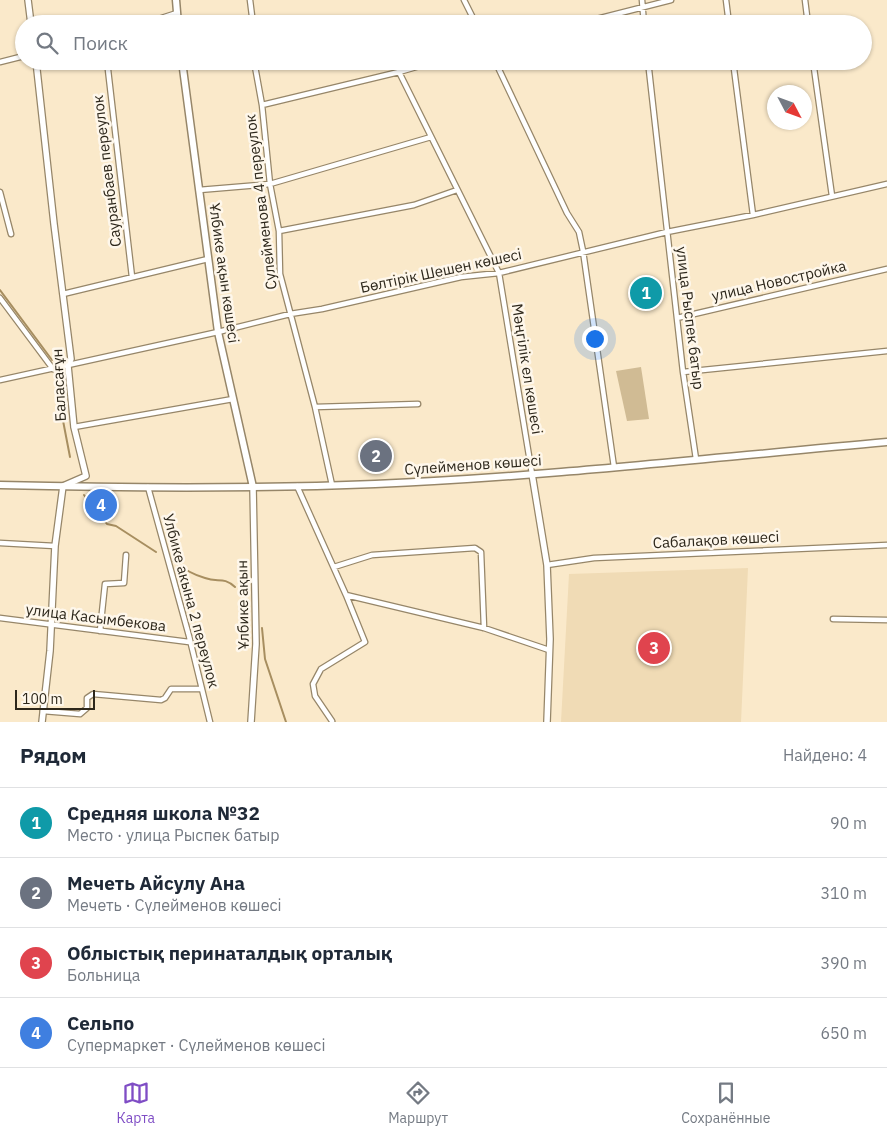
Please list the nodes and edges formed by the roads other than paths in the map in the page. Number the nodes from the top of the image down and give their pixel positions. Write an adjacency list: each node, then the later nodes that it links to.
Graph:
1 (28, 0): 11 (street)
2 (176, 0): 10 (main road)
3 (250, 0): 13 (street)
4 (464, 0): 14 (street)
5 (642, 0): 9 (street)
6 (671, 0): 9 (street)
7 (726, 0): 17 (street)
8 (805, 0): 18 (street)
9 (643, 8): 15 (street); 16 (street)
10 (177, 13): 12 (street)
11 (30, 15)
12 (171, 15)
13 (252, 15)
14 (472, 15)
15 (614, 15)
16 (643, 15)
17 (728, 15)
18 (807, 15)
19 (15, 58): 20 (street)
20 (0, 62)
21 (37, 70): 48 (street, Баласағұн)
22 (108, 70): 47 (street, Сауранбаев переулок)
23 (183, 70): 35 (main road, Ұлбике ақын көшесі)
24 (256, 70): 31 (street, Сулейменова 4 переулок)
25 (406, 70): 30 (street)
26 (499, 70): 43 (street)
27 (649, 70): 41 (street, улица Рыспек батыр)
28 (734, 70): 39 (street)
29 (814, 70): 38 (street)
30 (399, 72): 31 (street); 32 (street, Мәңгілік ел көшесі)
31 (262, 105): 33 (street, Сулейменова 4 переулок)
32 (431, 138): 33 (street); 36 (street, Мәңгілік ел көшесі)
33 (270, 184): 35 (street); 40 (street, Сулейменова 4 переулок)
34 (887, 184): 38 (street, Бөлтірік Шешен көшесі)
35 (199, 190): 44 (main road, Ұлбике ақын көшесі)
36 (457, 190): 40 (street); 46 (street, Мәңгілік ел көшесі)
37 (0, 192): 42 (street)
38 (832, 196): 39 (street, Бөлтірік Шешен көшесі)
39 (753, 215): 41 (street, Бөлтірік Шешен көшесі)
40 (279, 231): 50 (street, Сулейменова 4 переулок)
41 (667, 232): 43 (street, Бөлтірік Шешен көшесі); 51 (street, улица Рыспек батыр)
42 (10, 234)
43 (583, 251): 46 (street, Бөлтірік Шешен көшесі); 64 (street)
44 (208, 259): 47 (street); 52 (main road, Ұлбике ақын көшесі)
45 (887, 269): 51 (street, улица Новостройка)
46 (498, 273): 50 (street, Бөлтірік Шешен көшесі); 65 (street, Мәңгілік ел көшесі)
47 (132, 277): 48 (street)
48 (63, 294): 54 (street, Баласағұн)
49 (0, 298): 55 (street)
50 (290, 314): 52 (street, Бөлтірік Шешен көшесі); 60 (street, Сулейменова 4 переулок)
51 (677, 318): 56 (street, улица Рыспек батыр)
52 (218, 332): 54 (street, Бөлтірік Шешен көшесі); 58 (main road, Ұлбике ақын көшесі)
53 (887, 351): 56 (street)
54 (68, 366): 55 (street, Бөлтірік Шешен көшесі); 61 (street, Баласағұн)
55 (53, 369): 57 (street, Бөлтірік Шешен көшесі)
56 (684, 372): 63 (street, улица Рыспек батыр)
57 (0, 380)
58 (233, 399): 61 (street); 71 (main road, Ұлбике ақын көшесі)
59 (418, 404): 60 (street)
60 (315, 407): 67 (street, Сулейменова 4 переулок)
61 (74, 427): 68 (street, Баласағұн)
62 (887, 442): 63 (main road, Сүлейменов көшесі)
63 (696, 459): 64 (main road, Сүлейменов көшесі)
64 (614, 467): 65 (main road, Сүлейменов көшесі)
65 (532, 474): 67 (main road, Сүлейменов көшесі); 76 (street, Мәңгілік ел көшесі)
66 (0, 485): 68 (main road, Сүлейменов көшесі)
67 (332, 485): 69 (main road, Сүлейменов көшесі)
68 (63, 486): 70 (main road, Сүлейменов көшесі); 74 (street)
69 (297, 486): 71 (main road, Сүлейменов көшесі); 77 (street)
70 (148, 487): 71 (main road, Сүлейменов көшесі); 85 (street, Улбике акына 2 переулок)
71 (253, 487): 92 (street, Ұлбике ақын)
72 (0, 543): 74 (street)
73 (887, 545): 76 (street, Сабалақов көшесі)
74 (55, 546): 82 (street)
75 (126, 555): 84 (street)
76 (547, 565): 86 (street, Мәңгілік ел көшесі)
77 (334, 567): 78 (street); 83 (street)
78 (346, 595): 83 (street); 89 (street)
79 (0, 618): 82 (street, улица Касымбекова)
80 (833, 619): 81 (street)
81 (887, 620)
82 (51, 624): 84 (street, улица Касымбекова); 88 (street)
83 (484, 628): 86 (street)
84 (100, 631): 85 (street, улица Касымбекова)
85 (189, 642): 87 (street, Улбике акына 2 переулок)
86 (550, 650): 93 (street, Мәңгілік ел көшесі)
87 (202, 689): 88 (street); 91 (street, Улбике акына 2 переулок)
88 (44, 711): 90 (street)
89 (332, 721)
90 (42, 722)
91 (210, 722)
92 (252, 722)
93 (547, 722)

